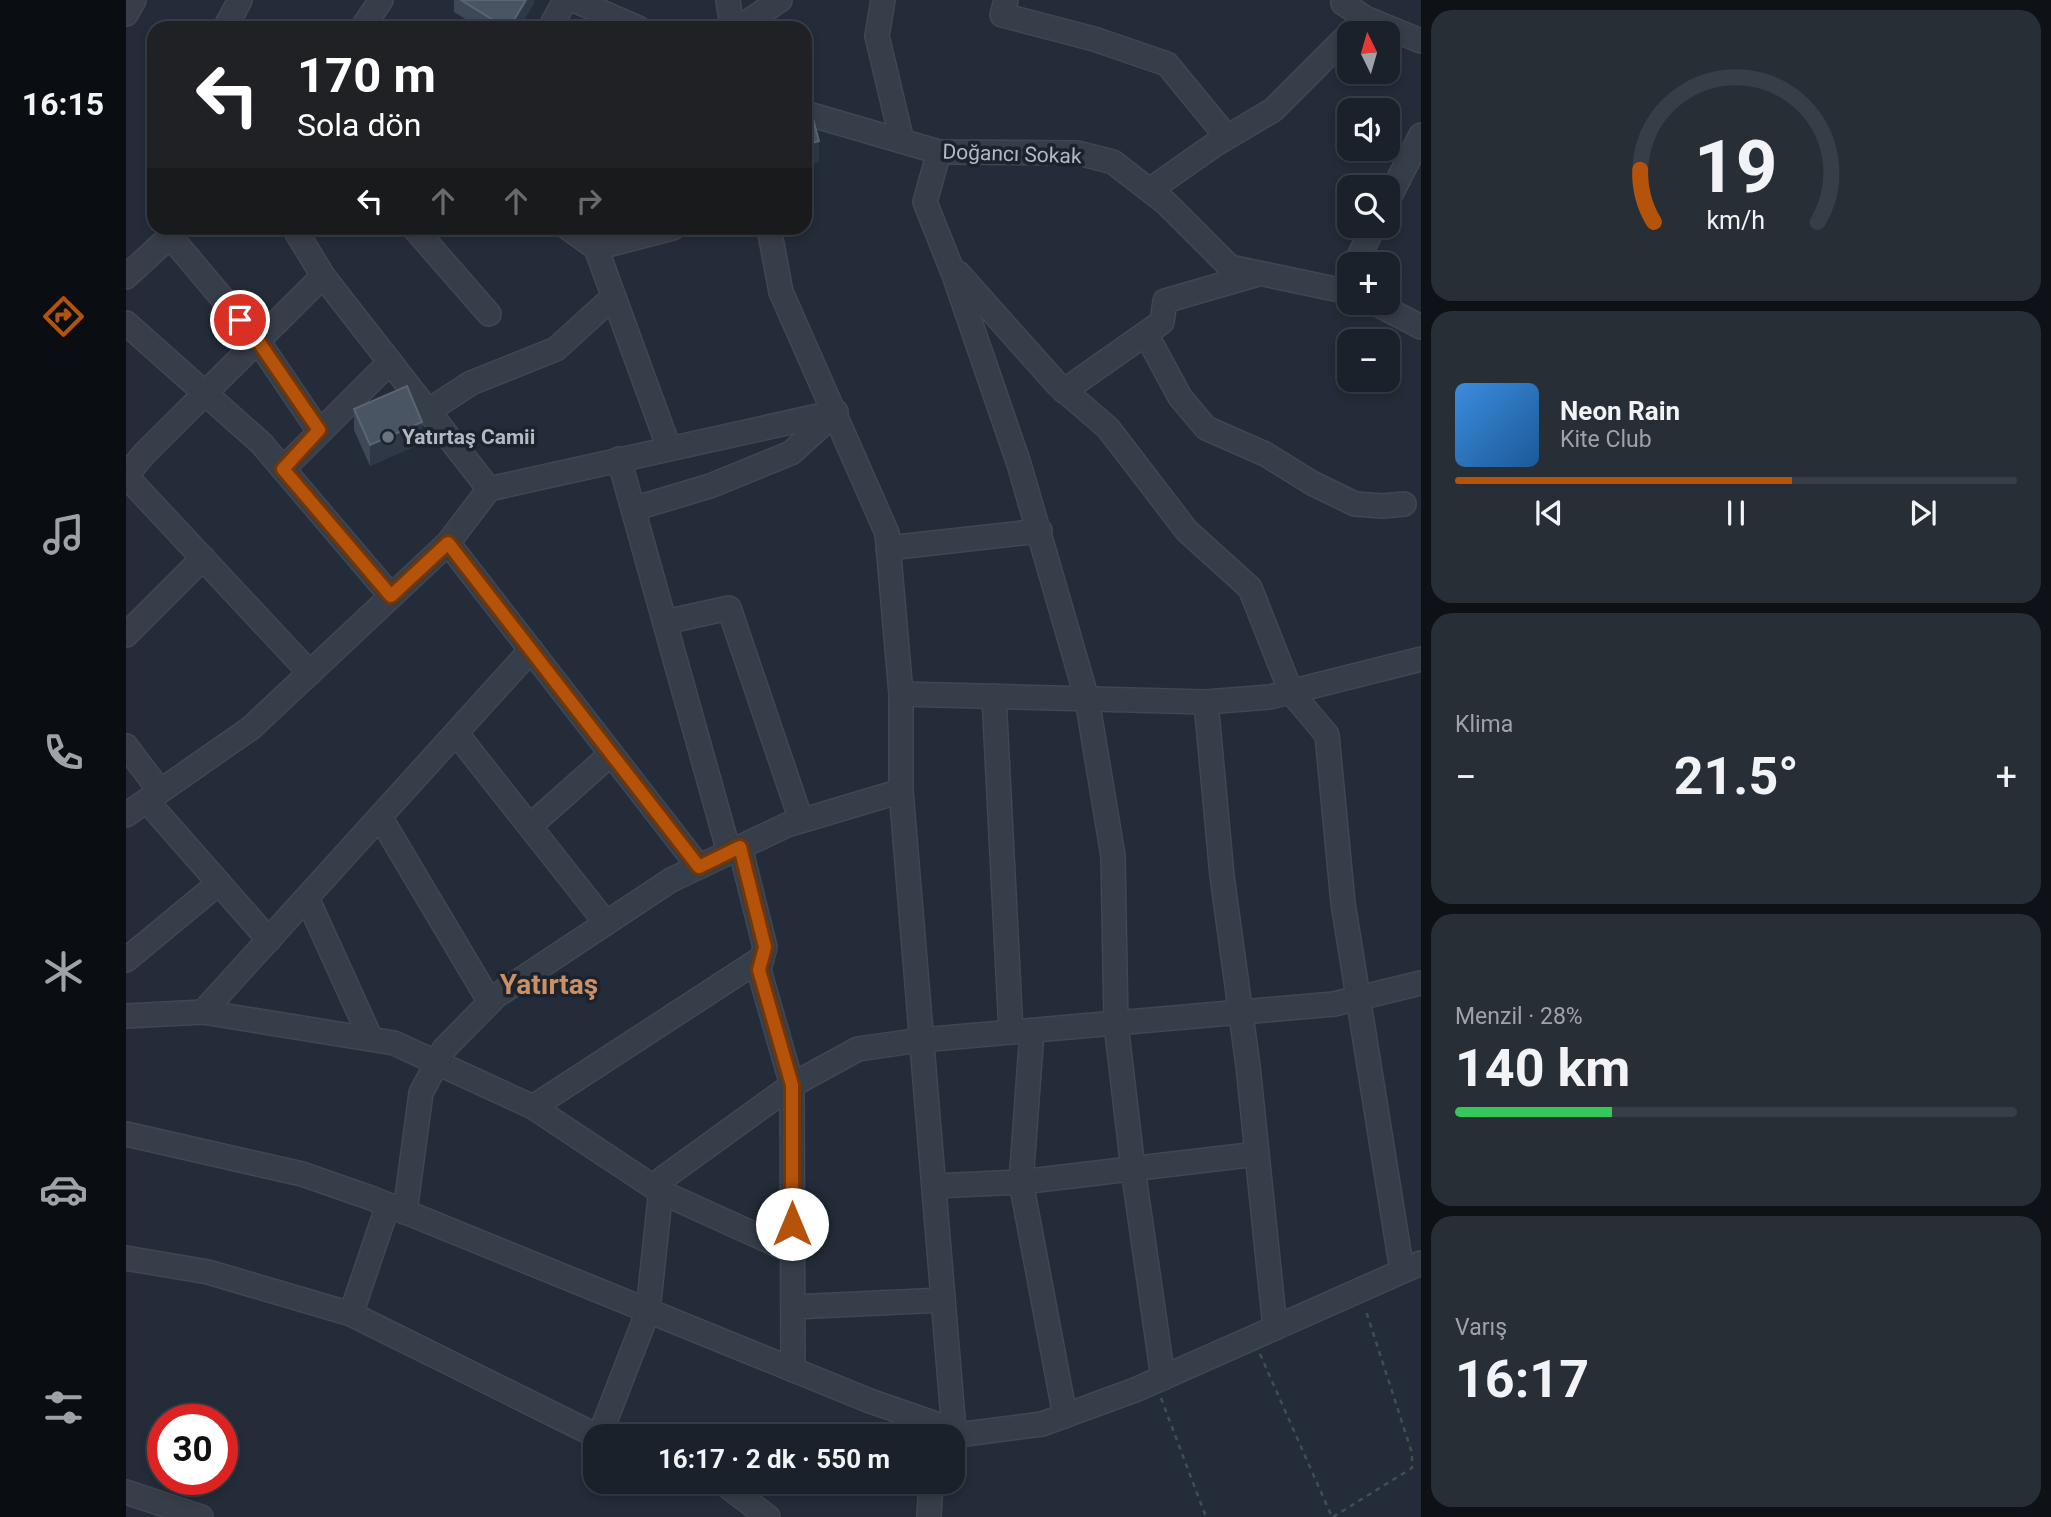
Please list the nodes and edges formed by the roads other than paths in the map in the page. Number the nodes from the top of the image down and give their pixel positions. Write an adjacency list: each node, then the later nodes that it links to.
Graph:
1 (134, 0): 12 (street)
2 (240, 0): 13 (street)
3 (381, 0): 14 (street)
4 (565, 0): 15 (street)
5 (574, 0): 16 (street)
6 (728, 0): 17 (street)
7 (747, 0): 18 (street)
8 (780, 0): 19 (street)
9 (883, 0): 27 (street)
10 (1006, 0): 26 (street)
11 (1341, 1): 20 (street)
12 (126, 14)
13 (229, 21)
14 (367, 21)
15 (554, 21)
16 (622, 21)
17 (733, 21)
18 (738, 21)
19 (746, 21)
20 (1351, 21)
21 (1400, 37): 22 (street)
22 (1421, 41)
23 (1337, 46): 26 (street)
24 (812, 115): 27 (street, Doğancı Sokak)
25 (1421, 135): 29 (street)
26 (1227, 137): 30 (street)
27 (902, 141): 28 (street, Doğancı Sokak)
28 (939, 152): 30 (street, Doğancı Sokak); 39 (street)
29 (1400, 176)
30 (1150, 190): 40 (street, Doğancı Sokak)
31 (171, 235): 42 (street)
32 (176, 235): 50 (street)
33 (298, 235): 41 (street)
34 (420, 235): 45 (street)
35 (578, 235): 38 (street)
36 (646, 235): 38 (street)
37 (770, 235): 55 (street)
38 (596, 248): 44 (street)
39 (949, 262): 52 (street); 64 (street)
40 (1260, 273): 43 (street, Doğancı Sokak); 49 (street)
41 (323, 276): 50 (street); 51 (street)
42 (126, 277)
43 (1337, 284)
44 (613, 297): 54 (street); 57 (street)
45 (489, 314)
46 (1398, 315): 48 (street)
47 (126, 323): 53 (street)
48 (1421, 327)
49 (1146, 334): 52 (street); 62 (street)
50 (258, 341): 53 (street); 56 (street)
51 (390, 362): 54 (street); 56 (street)
52 (1064, 391): 74 (street)
53 (205, 393): 59 (street); 60 (street)
54 (428, 411): 61 (street)
55 (836, 412): 57 (street); 63 (street); 66 (street)
56 (319, 430): 59 (street)
57 (669, 448): 58 (street)
58 (619, 459): 61 (street); 63 (street)
59 (283, 469): 68 (street)
60 (126, 476): 67 (street)
61 (489, 489): 65 (street)
62 (1404, 504)
63 (633, 509): 69 (street)
64 (1040, 531): 66 (street); 77 (street)
65 (448, 543): 68 (street); 71 (street)
66 (888, 548): 75 (street)
67 (203, 558): 70 (street); 73 (street)
68 (391, 596): 73 (street)
69 (665, 622): 86 (street); 88 (street)
70 (126, 635)
71 (531, 650): 79 (street); 81 (street)
72 (1421, 659): 74 (street)
73 (310, 673): 83 (street)
74 (1292, 692): 78 (street); 97 (street)
75 (901, 694): 76 (street); 82 (street)
76 (994, 696): 77 (street); 103 (street)
77 (1087, 699): 78 (street); 102 (street)
78 (1206, 702): 100 (street)
79 (456, 733): 85 (street); 87 (street)
80 (126, 746): 83 (street)
81 (611, 754): 87 (street); 89 (street)
82 (901, 791): 86 (street); 105 (street)
83 (154, 796): 84 (street); 90 (street)
84 (126, 815)
85 (380, 817): 91 (street); 98 (street)
86 (801, 820): 88 (street)
87 (530, 826): 92 (street)
88 (734, 850): 89 (street); 94 (street)
89 (699, 867): 92 (street)
90 (219, 883): 93 (street); 95 (street)
91 (307, 898): 93 (street); 104 (street)
92 (606, 923): 98 (street)
93 (269, 940): 99 (street)
94 (762, 958): 107 (street); 108 (street)
95 (126, 960)
96 (1421, 983): 97 (street)
97 (1358, 998): 100 (street); 118 (street)
98 (490, 1002): 106 (street)
99 (204, 1012): 101 (street); 104 (street)
100 (1241, 1013): 102 (street); 110 (street)
101 (126, 1016)
102 (1116, 1024): 103 (street); 111 (street)
103 (1022, 1032): 105 (street); 112 (street)
104 (371, 1039): 106 (street)
105 (921, 1040): 107 (street); 113 (street)
106 (437, 1062): 108 (street); 115 (street)
107 (792, 1085): 114 (street); 116 (street)
108 (533, 1107): 114 (street)
109 (126, 1135): 115 (street)
110 (1257, 1154): 111 (street); 123 (street)
111 (1133, 1169): 112 (street); 125 (street)
112 (1021, 1182): 113 (street); 126 (street)
113 (934, 1186): 119 (street)
114 (661, 1192): 116 (street); 121 (street)
115 (396, 1208): 121 (street); 122 (street)
116 (793, 1252): 120 (street)
117 (126, 1258): 122 (street)
118 (1412, 1267): 123 (street)
119 (943, 1300): 120 (street); 129 (street)
120 (793, 1307): 124 (street)
121 (648, 1311): 124 (street); 127 (street)
122 (351, 1314): 130 (street)
123 (1275, 1328): 125 (street)
124 (793, 1370): 128 (street)
125 (1159, 1380): 126 (street)
126 (1065, 1416): 131 (street)
127 (604, 1424)
128 (923, 1424)
129 (940, 1424)
130 (583, 1429)
131 (965, 1434)
132 (126, 1492): 135 (street)
133 (738, 1494): 136 (street)
134 (930, 1494): 137 (street)
135 (201, 1517)
136 (768, 1517)
137 (929, 1517)

